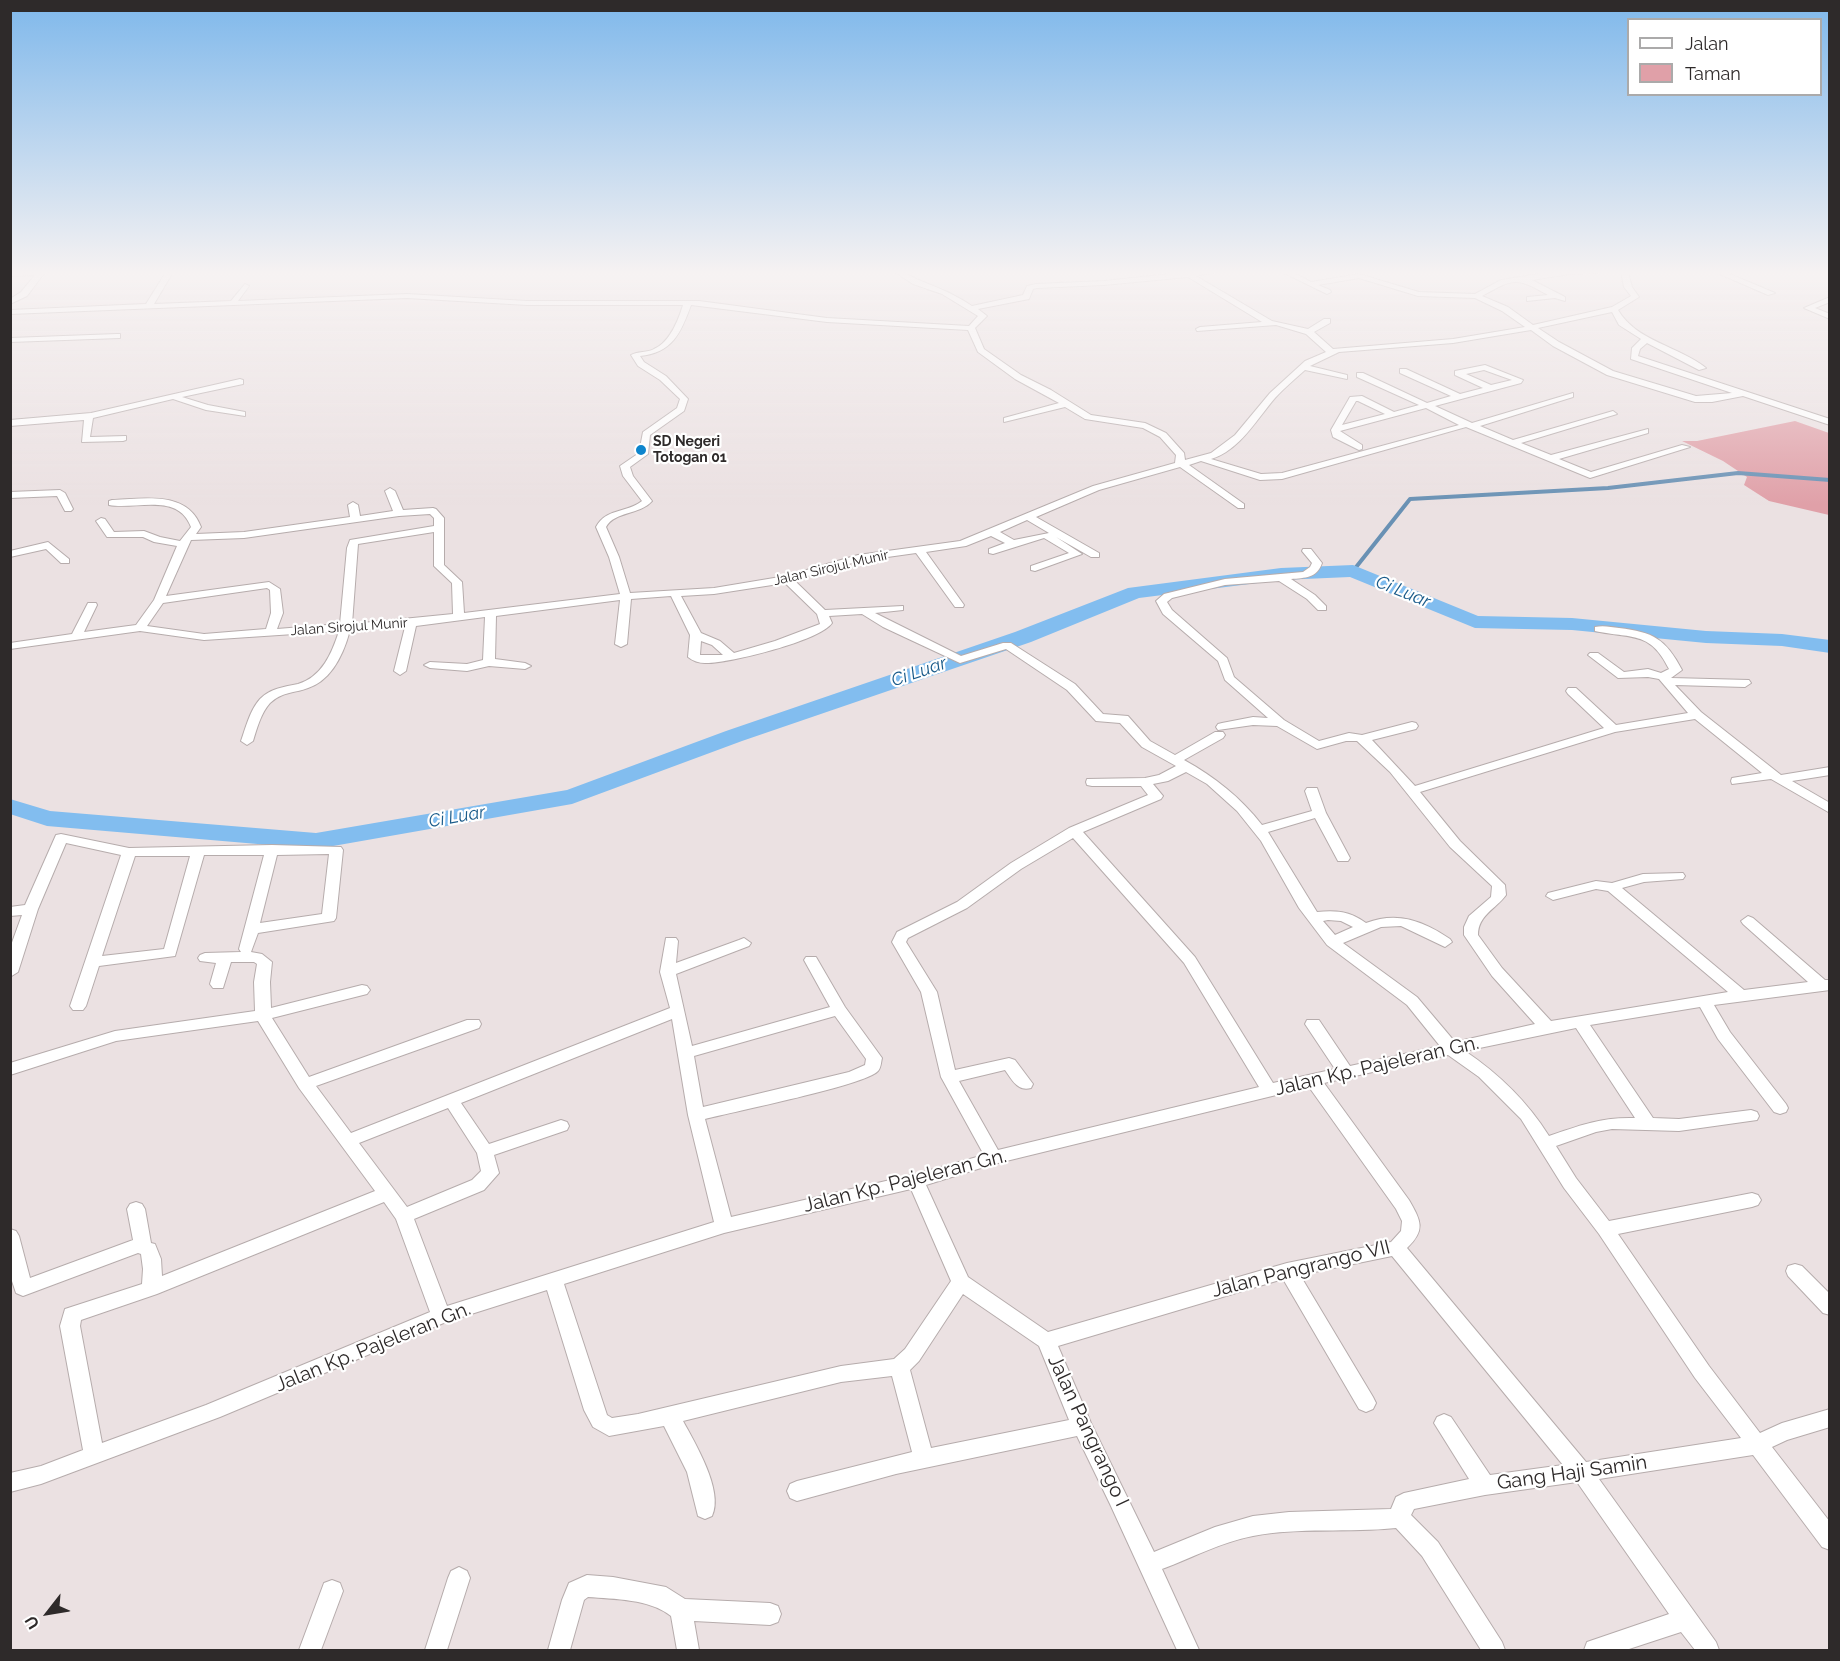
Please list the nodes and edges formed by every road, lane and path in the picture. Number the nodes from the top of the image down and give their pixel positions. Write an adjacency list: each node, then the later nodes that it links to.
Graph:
1 (657, 350): 64 (street)
2 (981, 350): 19 (street)
3 (1348, 350): 7 (street, Jalan Sirojul Munir)
4 (1568, 350): 15 (street)
5 (1637, 350): 15 (street)
6 (1666, 350): 9 (street)
7 (1330, 351): 8 (street, Jalan Sirojul Munir)
8 (1304, 367): 12 (street); 37 (street, Jalan Sirojul Munir)
9 (1702, 368)
10 (1403, 371): 18 (street)
11 (1360, 375): 20 (street)
12 (1344, 377)
13 (240, 382): 17 (street)
14 (1490, 388): 14 (street); 18 (street)
15 (1742, 394): 27 (street)
16 (1570, 395): 30 (street)
17 (176, 397): 21 (street); 24 (street)
18 (1460, 397): 20 (street)
19 (1065, 404): 26 (street); 39 (street)
20 (1428, 405): 22 (street); 30 (street)
21 (242, 414)
22 (1392, 414): 25 (street); 29 (street)
23 (1613, 414): 34 (street)
24 (89, 416): 28 (street); 33 (street)
25 (1343, 417): 29 (street); 31 (street)
26 (1007, 420)
27 (1830, 422)
28 (10, 423)
29 (1358, 423): 31 (street)
30 (1467, 424): 34 (street); 37 (street)
31 (1335, 430): 35 (street)
32 (1645, 431): 38 (street)
33 (123, 438)
34 (1512, 443): 38 (street)
35 (1359, 447)
36 (1685, 447): 38 (street)
37 (1203, 459): 39 (street, Jalan Sirojul Munir)
38 (1549, 459)
39 (1180, 463): 44 (street); 47 (street, Jalan Sirojul Munir)
40 (390, 491): 46 (street)
41 (10, 495): 45 (street)
42 (112, 503): 52 (street)
43 (352, 505): 48 (street)
44 (1241, 506)
45 (68, 509)
46 (399, 513): 48 (street); 50 (street)
47 (1029, 517): 51 (street, Jalan Sirojul Munir); 58 (street)
48 (356, 520): 52 (street)
49 (101, 521): 52 (street)
50 (438, 528): 73 (street); 75 (street)
51 (992, 532): 53 (street); 55 (street, Jalan Sirojul Munir)
52 (187, 541): 65 (street)
53 (1013, 543): 54 (street); 60 (street)
54 (993, 550)
55 (920, 551): 62 (street, Jalan Sirojul Munir); 67 (street)
56 (1307, 551): 61 (street)
57 (10, 554): 59 (street)
58 (1095, 555)
59 (65, 561)
60 (1035, 568)
61 (1279, 576): 69 (street); 93 (street)
62 (787, 579): 63 (street, Jalan Sirojul Munir); 71 (street)
63 (674, 592): 64 (street, Jalan Sirojul Munir); 79 (street)
64 (626, 596): 72 (street, Jalan Sirojul Munir); 81 (street)
65 (159, 600): 76 (street); 78 (street)
66 (92, 605): 80 (street)
67 (959, 605)
68 (899, 608): 70 (street)
69 (1322, 608)
70 (864, 610): 71 (street); 98 (street)
71 (822, 613): 84 (street)
72 (491, 614): 73 (street, Jalan Sirojul Munir); 85 (street)
73 (459, 618): 74 (street, Jalan Sirojul Munir)
74 (411, 623): 75 (street, Jalan Sirojul Munir); 88 (street)
75 (347, 627): 78 (street, Jalan Sirojul Munir); 97 (street)
76 (140, 628): 78 (street, Jalan Sirojul Munir); 80 (street, Jalan Sirojul Munir)
77 (1599, 629): 89 (street)
78 (270, 633)
79 (696, 635): 84 (street); 84 (street)
80 (77, 636): 82 (street, Jalan Sirojul Munir)
81 (621, 644)
82 (10, 646)
83 (1594, 655): 89 (street)
84 (731, 656)
85 (489, 662): 86 (street); 87 (street)
86 (430, 665)
87 (525, 666)
88 (400, 672)
89 (1665, 679): 90 (street); 92 (street)
90 (1745, 683)
91 (1572, 691): 95 (street)
92 (1697, 715): 95 (street); 100 (street)
93 (1280, 723): 96 (street); 98 (street)
94 (1412, 726): 96 (street)
95 (1613, 729): 104 (street)
96 (1363, 738): 104 (street)
97 (247, 741)
98 (1180, 763): 103 (street); 108 (street)
99 (1830, 771): 100 (street)
100 (1775, 777): 101 (street); 106 (street)
101 (1737, 781)
102 (1092, 782): 103 (street)
103 (1145, 782): 109 (street)
104 (1410, 790): 146 (street)
105 (1312, 791): 107 (street)
106 (1830, 809)
107 (1319, 813): 108 (street); 113 (street)
108 (1260, 830): 119 (street)
109 (1074, 831): 151 (street); 155 (street)
110 (272, 849): 111 (street); 121 (street); 121 (street)
111 (198, 851): 112 (street); 131 (street)
112 (129, 852): 117 (street); 131 (street)
113 (1343, 858)
114 (1678, 876): 115 (street)
115 (1612, 887): 116 (street); 137 (street)
116 (1553, 896)
117 (32, 909): 118 (street); 132 (street)
118 (10, 912)
119 (1312, 917): 122 (street); 124 (street)
120 (1748, 921): 135 (street)
121 (252, 929): 127 (street)
122 (1365, 929): 124 (street); 125 (street)
123 (670, 941): 133 (street)
124 (1332, 942): 147 (street)
125 (1445, 942)
126 (744, 944): 133 (street)
127 (246, 949)
128 (225, 957): 129 (street); 134 (street); 142 (street)
129 (206, 958)
130 (811, 960): 140 (street)
131 (92, 962): 139 (street)
132 (10, 972)
133 (668, 972): 141 (street)
134 (218, 984)
135 (1826, 986): 137 (street, Jalan Kp. Pajeleran Gn.)
136 (362, 990): 142 (street)
137 (1741, 995): 138 (street, Jalan Kp. Pajeleran Gn.)
138 (1705, 1002): 143 (street, Jalan Kp. Pajeleran Gn.); 157 (street)
139 (78, 1006)
140 (839, 1010): 148 (street); 158 (street)
141 (678, 1011): 148 (street); 156 (street)
142 (263, 1015): 149 (street); 153 (street)
143 (1580, 1022): 146 (street, Jalan Kp. Pajeleran Gn.); 160 (street)
144 (473, 1024): 153 (street)
145 (1313, 1024): 150 (street)
146 (1546, 1027): 147 (street, Jalan Kp. Pajeleran Gn.)
147 (1452, 1050): 150 (street, Jalan Kp. Pajeleran Gn.); 163 (street)
148 (686, 1053): 158 (street)
149 (10, 1069)
150 (1346, 1073): 152 (street, Jalan Kp. Pajeleran Gn.)
151 (949, 1077): 154 (street); 165 (street)
152 (1313, 1080): 155 (street, Jalan Kp. Pajeleran Gn.); 175 (street, Jalan Pangrango VII)
153 (305, 1084): 162 (street)
154 (1025, 1084)
155 (1269, 1090): 165 (street, Jalan Kp. Pajeleran Gn.)
156 (451, 1100): 162 (street); 164 (street)
157 (1780, 1108)
158 (696, 1115): 171 (street)
159 (1751, 1116): 160 (street)
160 (1649, 1125): 163 (street)
161 (561, 1126): 164 (street)
162 (347, 1141): 167 (street)
163 (1547, 1143): 172 (street)
164 (485, 1152): 170 (street)
165 (994, 1158): 166 (street, Jalan Kp. Pajeleran Gn.)
166 (916, 1181): 171 (street, Jalan Kp. Pajeleran Gn.); 179 (street)
167 (388, 1193): 170 (street); 180 (street)
168 (1752, 1200): 172 (street)
169 (136, 1209): 174 (street)
170 (404, 1216): 183 (street)
171 (724, 1226): 178 (street, Jalan Kp. Pajeleran Gn.)
172 (1605, 1229): 191 (street)
173 (10, 1236): 181 (street)
174 (143, 1246): 180 (street); 181 (street)
175 (1396, 1248): 176 (street, Jalan Pangrango VII); 194 (street)
176 (1287, 1270): 184 (street, Jalan Pangrango VII); 186 (street)
177 (1795, 1272): 182 (street)
178 (554, 1282): 183 (street, Jalan Kp. Pajeleran Gn.); 187 (street)
179 (961, 1282): 184 (street, Jalan Pangrango I); 185 (street)
180 (150, 1289): 192 (street)
181 (17, 1291)
182 (1830, 1306)
183 (441, 1316): 192 (street, Jalan Kp. Pajeleran Gn.)
184 (1046, 1341): 190 (street, Jalan Pangrango I)
185 (899, 1367): 187 (street); 193 (street)
186 (1366, 1403)
187 (668, 1415): 198 (street)
188 (1830, 1418): 191 (street, Gang Haji Samin)
189 (1444, 1422): 196 (street)
190 (1082, 1426): 193 (street); 201 (street, Jalan Pangrango I)
191 (1756, 1445): 194 (street, Gang Haji Samin); 200 (street)
192 (93, 1455): 195 (street, Jalan Kp. Pajeleran Gn.)
193 (924, 1460): 197 (street)
194 (1582, 1473): 196 (street, Gang Haji Samin); 206 (street)
195 (10, 1483)
196 (1485, 1485): 199 (street, Gang Haji Samin)
197 (797, 1491)
198 (705, 1509)
199 (1400, 1518): 201 (street); 212 (street)
200 (1830, 1540)
201 (1150, 1564): 211 (street, Jalan Pangrango I)
202 (459, 1578): 208 (street)
203 (332, 1591): 207 (street)
204 (681, 1610): 205 (street); 209 (street); 210 (street)
205 (770, 1614)
206 (1686, 1618): 213 (street); 214 (street)
207 (310, 1650)
208 (436, 1650)
209 (559, 1650)
210 (688, 1650)
211 (1188, 1650)
212 (1494, 1650)
213 (1595, 1650)
214 (1708, 1650)

